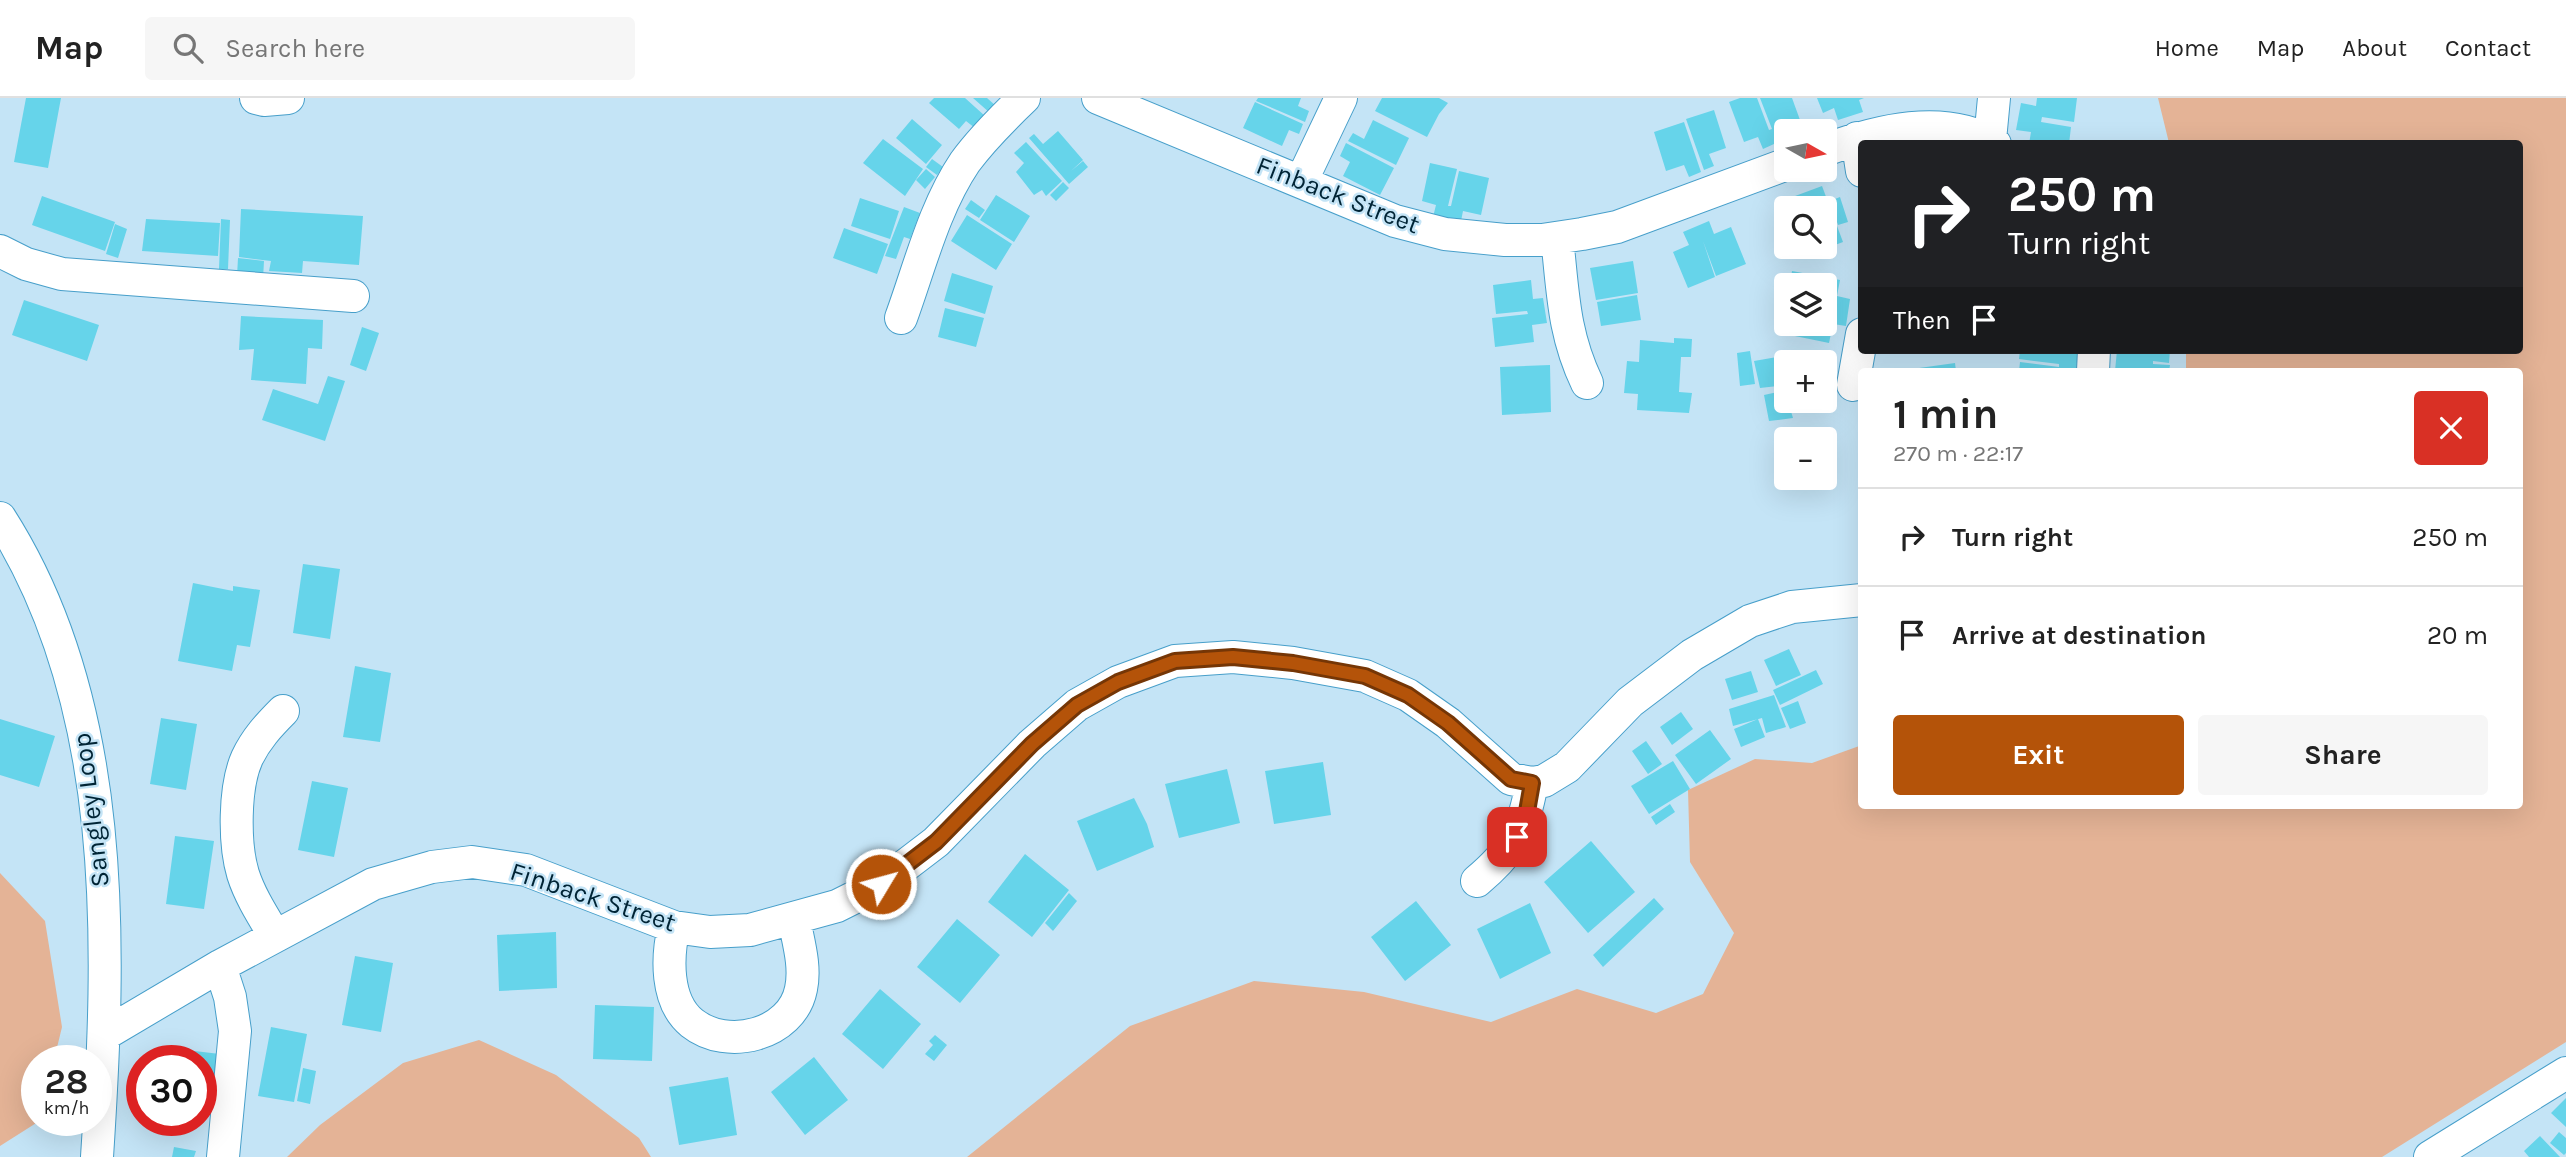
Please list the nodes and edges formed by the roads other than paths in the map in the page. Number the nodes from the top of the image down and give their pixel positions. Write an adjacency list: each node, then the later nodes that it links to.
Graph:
1 (256, 98): 2 (street)
2 (289, 98)
3 (1024, 98): 18 (street)
4 (1098, 98): 7 (street, Finback Street)
5 (1341, 98): 14 (street)
6 (1994, 98): 10 (street)
7 (1136, 106): 14 (street, Finback Street)
8 (1857, 138): 9 (street); 11 (street); 12 (street)
9 (1987, 140)
10 (1993, 140)
11 (1838, 145)
12 (1858, 145)
13 (1774, 169): 15 (street, Finback Street)
14 (1301, 182): 15 (street, Finback Street)
15 (1557, 238): 20 (street)
16 (0, 251): 17 (street)
17 (353, 296)
18 (901, 318)
19 (1858, 354): 21 (street)
20 (1587, 383)
21 (1853, 385)
22 (0, 518): 31 (street, Sangley Loop)
23 (1858, 600): 25 (street)
24 (283, 711): 29 (street)
25 (1532, 783): 26 (street); 27 (street, Finback Street)
26 (1477, 881)
27 (794, 919): 28 (street, Finback Street); 28 (street)
28 (674, 927): 29 (street, Finback Street)
29 (275, 936): 30 (street, Finback Street)
30 (220, 966): 31 (street, Finback Street); 34 (street)
31 (105, 1034): 33 (street, Sangley Loop)
32 (2566, 1073): 35 (street)
33 (97, 1157)
34 (223, 1157)
35 (2430, 1157)

